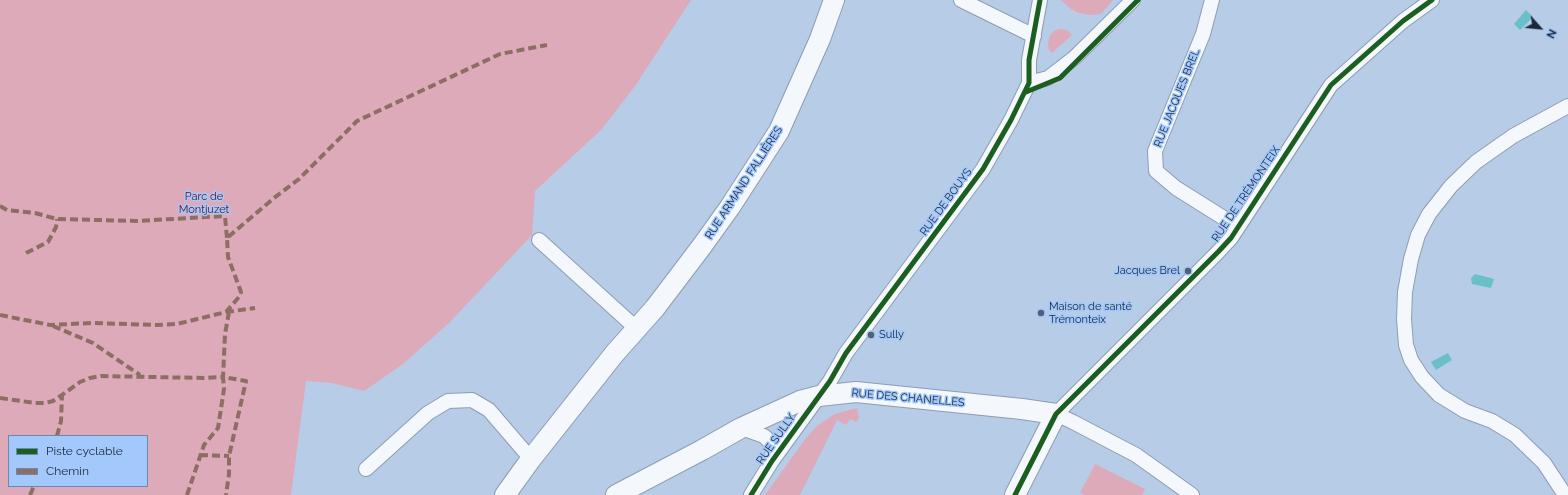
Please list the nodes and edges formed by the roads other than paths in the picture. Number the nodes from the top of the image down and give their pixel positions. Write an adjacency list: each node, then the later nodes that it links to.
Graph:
1 (834, 0): 12 (street, RUE ARMAND FALLIÈRES)
2 (962, 0): 7 (street)
3 (1040, 0): 7 (street, RUE DE BOUYS)
4 (1132, 0): 8 (street)
5 (1212, 0): 10 (street, RUE JACQUES BREL)
6 (1432, 0): 10 (street, RUE DE TRÉMONTEIX)
7 (1034, 36): 8 (street, RUE DE BOUYS)
8 (1029, 83): 13 (street, RUE DE BOUYS)
9 (1568, 106): 24 (street)
10 (1238, 227): 14 (street, RUE DE TRÉMONTEIX)
11 (539, 240): 12 (street)
12 (637, 329): 16 (street, RUE ARMAND FALLIÈRES)
13 (819, 396): 14 (street, RUE DES CHANELLES); 15 (street, RUE DES CHANELLES); 17 (street, RUE SULLY)
14 (1056, 414): 22 (street); 23 (street)
15 (741, 428): 17 (street); 20 (street, RUE DES CHANELLES)
16 (531, 459): 18 (street); 19 (street, RUE ARMAND FALLIÈRES)
17 (772, 461): 21 (street, RUE SULLY)
18 (366, 469)
19 (505, 495)
20 (616, 495)
21 (751, 495)
22 (1015, 495)
23 (1192, 495)
24 (1565, 495)

